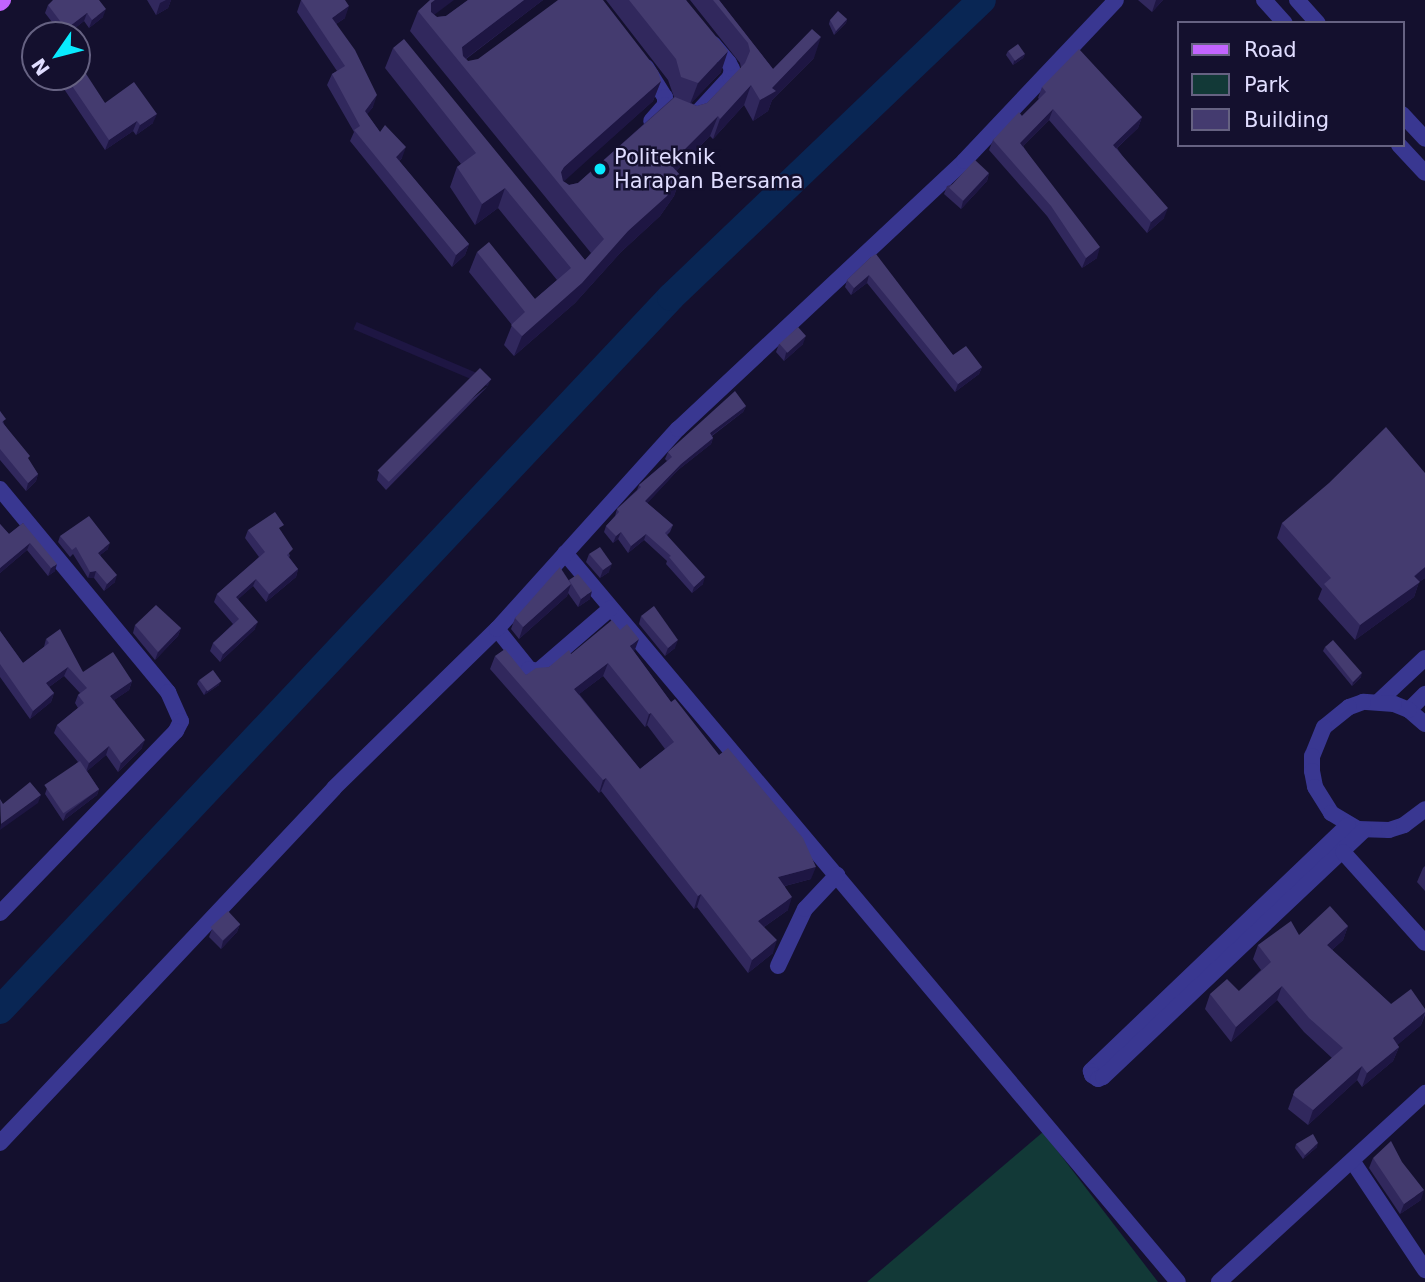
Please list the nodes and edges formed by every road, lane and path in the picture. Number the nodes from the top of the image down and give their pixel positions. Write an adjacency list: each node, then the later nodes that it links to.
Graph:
1 (1116, 0): 15 (street)
2 (1264, 0): 4 (street)
3 (1297, 0): 5 (street)
4 (1283, 21)
5 (1316, 21)
6 (704, 33): 8 (street)
7 (635, 54): 8 (street)
8 (665, 105): 10 (street)
9 (1404, 116): 11 (street)
10 (638, 132)
11 (1425, 139)
12 (1401, 147): 13 (street)
13 (1425, 173)
14 (0, 489): 27 (street)
15 (565, 553): 16 (street); 17 (street)
16 (611, 608): 17 (street); 26 (street)
17 (497, 629): 31 (street)
18 (1425, 658): 20 (street)
19 (1425, 694): 21 (street)
20 (1379, 701): 21 (street); 24 (street)
21 (1409, 710): 22 (street)
22 (1425, 724)
23 (1425, 809): 24 (street)
24 (1356, 827): 25 (street); 25 (street)
25 (1343, 852): 28 (street)
26 (837, 875): 29 (street); 34 (street)
27 (0, 912)
28 (1425, 943)
29 (778, 966)
30 (1425, 1093): 32 (street)
31 (0, 1143)
32 (1353, 1162): 33 (street); 35 (street)
33 (1425, 1270)
34 (1178, 1282)
35 (1219, 1282)

